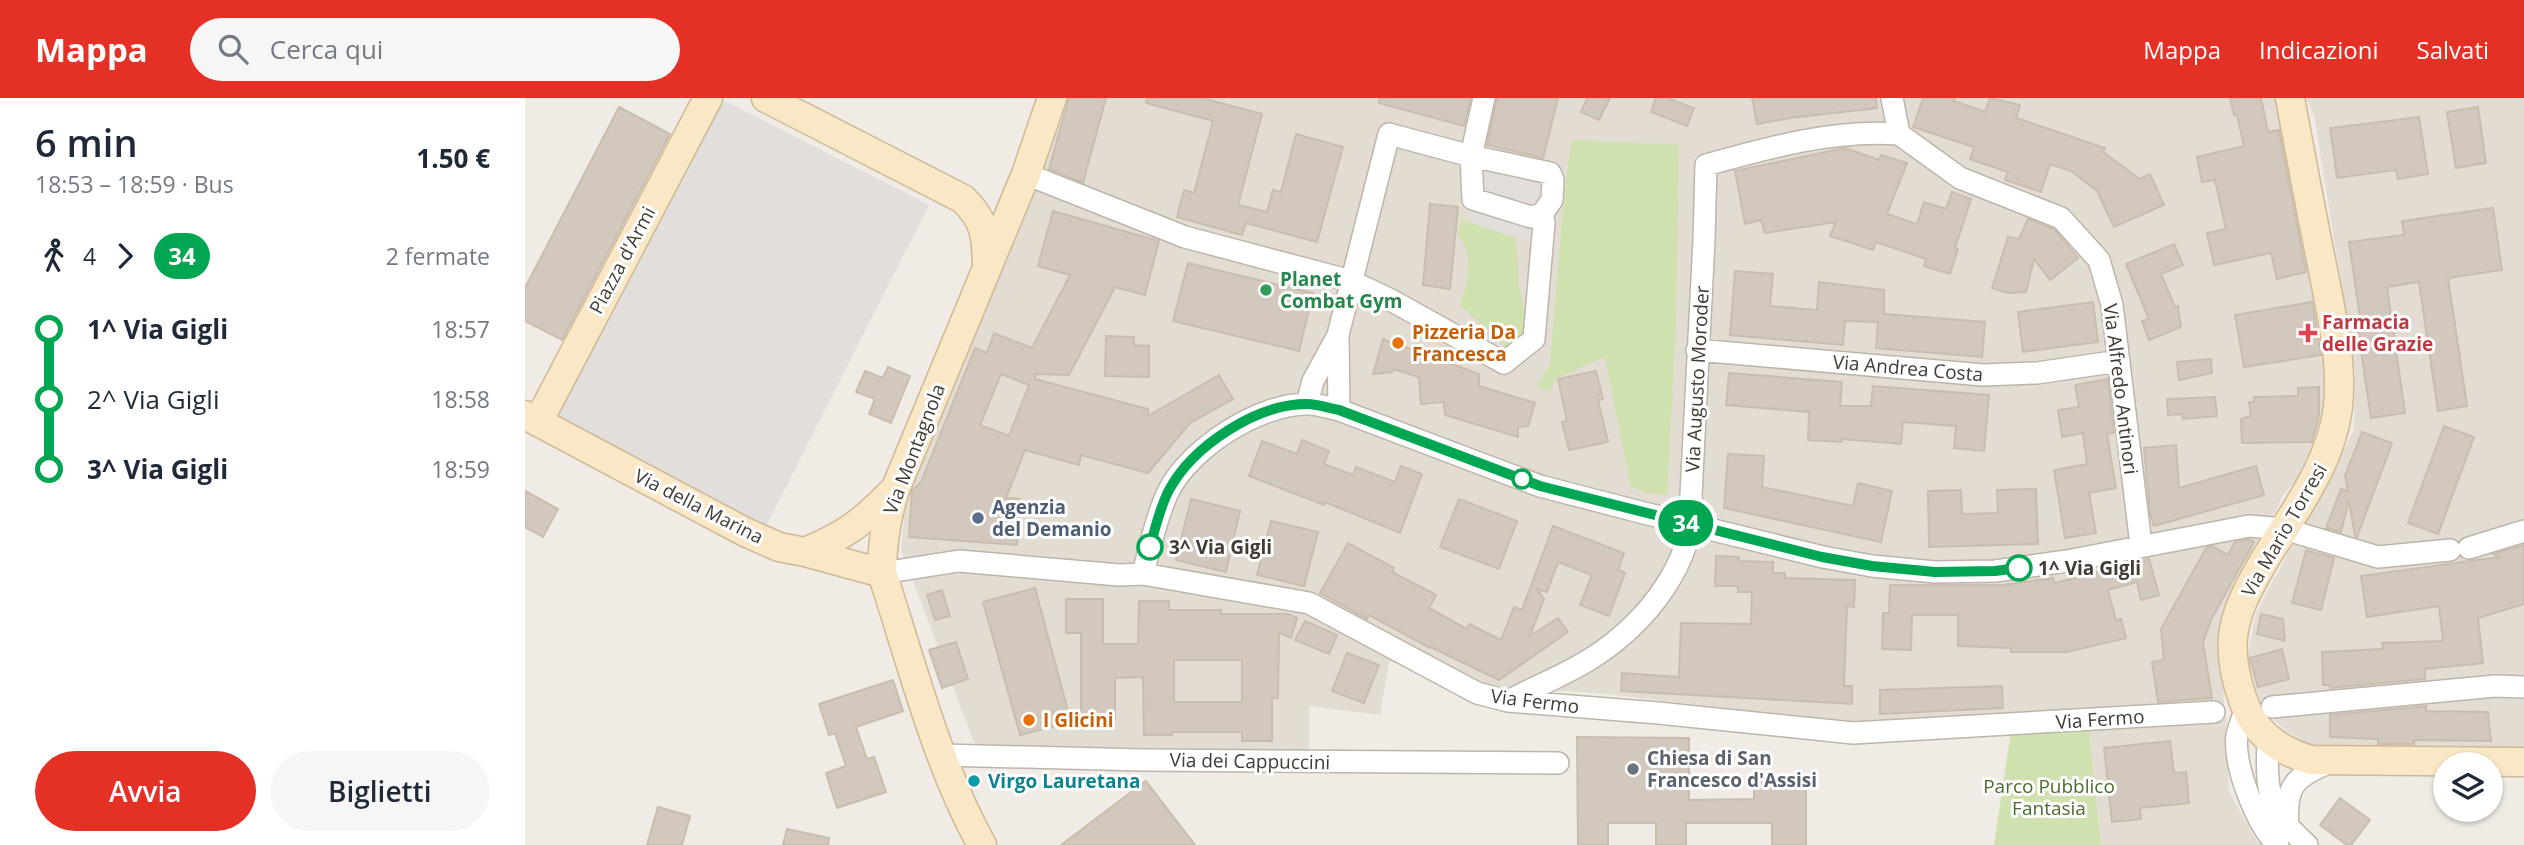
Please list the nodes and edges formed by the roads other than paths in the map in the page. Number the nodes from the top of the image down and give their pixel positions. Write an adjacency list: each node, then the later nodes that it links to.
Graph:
1 (708, 98): 19 (street, Piazza d'Armi)
2 (766, 98): 10 (street)
3 (1052, 98): 9 (street, Via Montagnola); 10 (street, Via Montagnola)
4 (1484, 98): 8 (street)
5 (1892, 98): 7 (street)
6 (2290, 98): 22 (street, Via Mario Torresi)
7 (1899, 134): 15 (street, Via Augusto Moroder); 16 (street, Via Alfredo Antinori)
8 (1471, 156): 11 (street); 11 (street); 13 (street)
9 (1027, 174): 12 (street, Via Montagnola); 13 (street)
10 (963, 200): 12 (street)
11 (1542, 214): 13 (street)
12 (987, 267): 20 (street, Via Montagnola)
13 (1351, 281): 14 (street)
14 (1338, 335): 17 (street); 18 (street)
15 (1697, 350): 16 (street, Via Andrea Costa); 21 (street, Via Augusto Moroder)
16 (2119, 361): 24 (street, Via Alfredo Antinori)
17 (1307, 404): 18 (street); 27 (street)
18 (1339, 410): 21 (street)
19 (531, 418): 25 (street, Via della Marina)
20 (895, 490): 25 (street); 26 (street, Via Montagnola)
21 (1692, 525): 24 (street); 29 (street, Via Augusto Moroder)
22 (2284, 529): 23 (street); 24 (street); 30 (street, Via Mario Torresi)
23 (2524, 531)
24 (2141, 545)
25 (805, 552): 26 (street, Via della Marina)
26 (882, 573): 27 (street, Via Fermo); 33 (street, Via Montagnola)
27 (1143, 574): 29 (street, Via Fermo)
28 (2524, 687): 30 (street)
29 (1508, 701): 31 (street, Via Fermo)
30 (2259, 708): 32 (street, Via Mario Torresi); 37 (street)
31 (2214, 712)
32 (2268, 740): 34 (street, Via Mario Torresi); 37 (street); 38 (street)
33 (941, 755): 36 (street, Via dei Cappuccini); 39 (street, Via Montagnola)
34 (2332, 761): 35 (street, Via Mario Torresi); 38 (street)
35 (2524, 762)
36 (1558, 763)
37 (2249, 797): 38 (street)
38 (2283, 836): 40 (street)
39 (982, 845)
40 (2307, 845)

